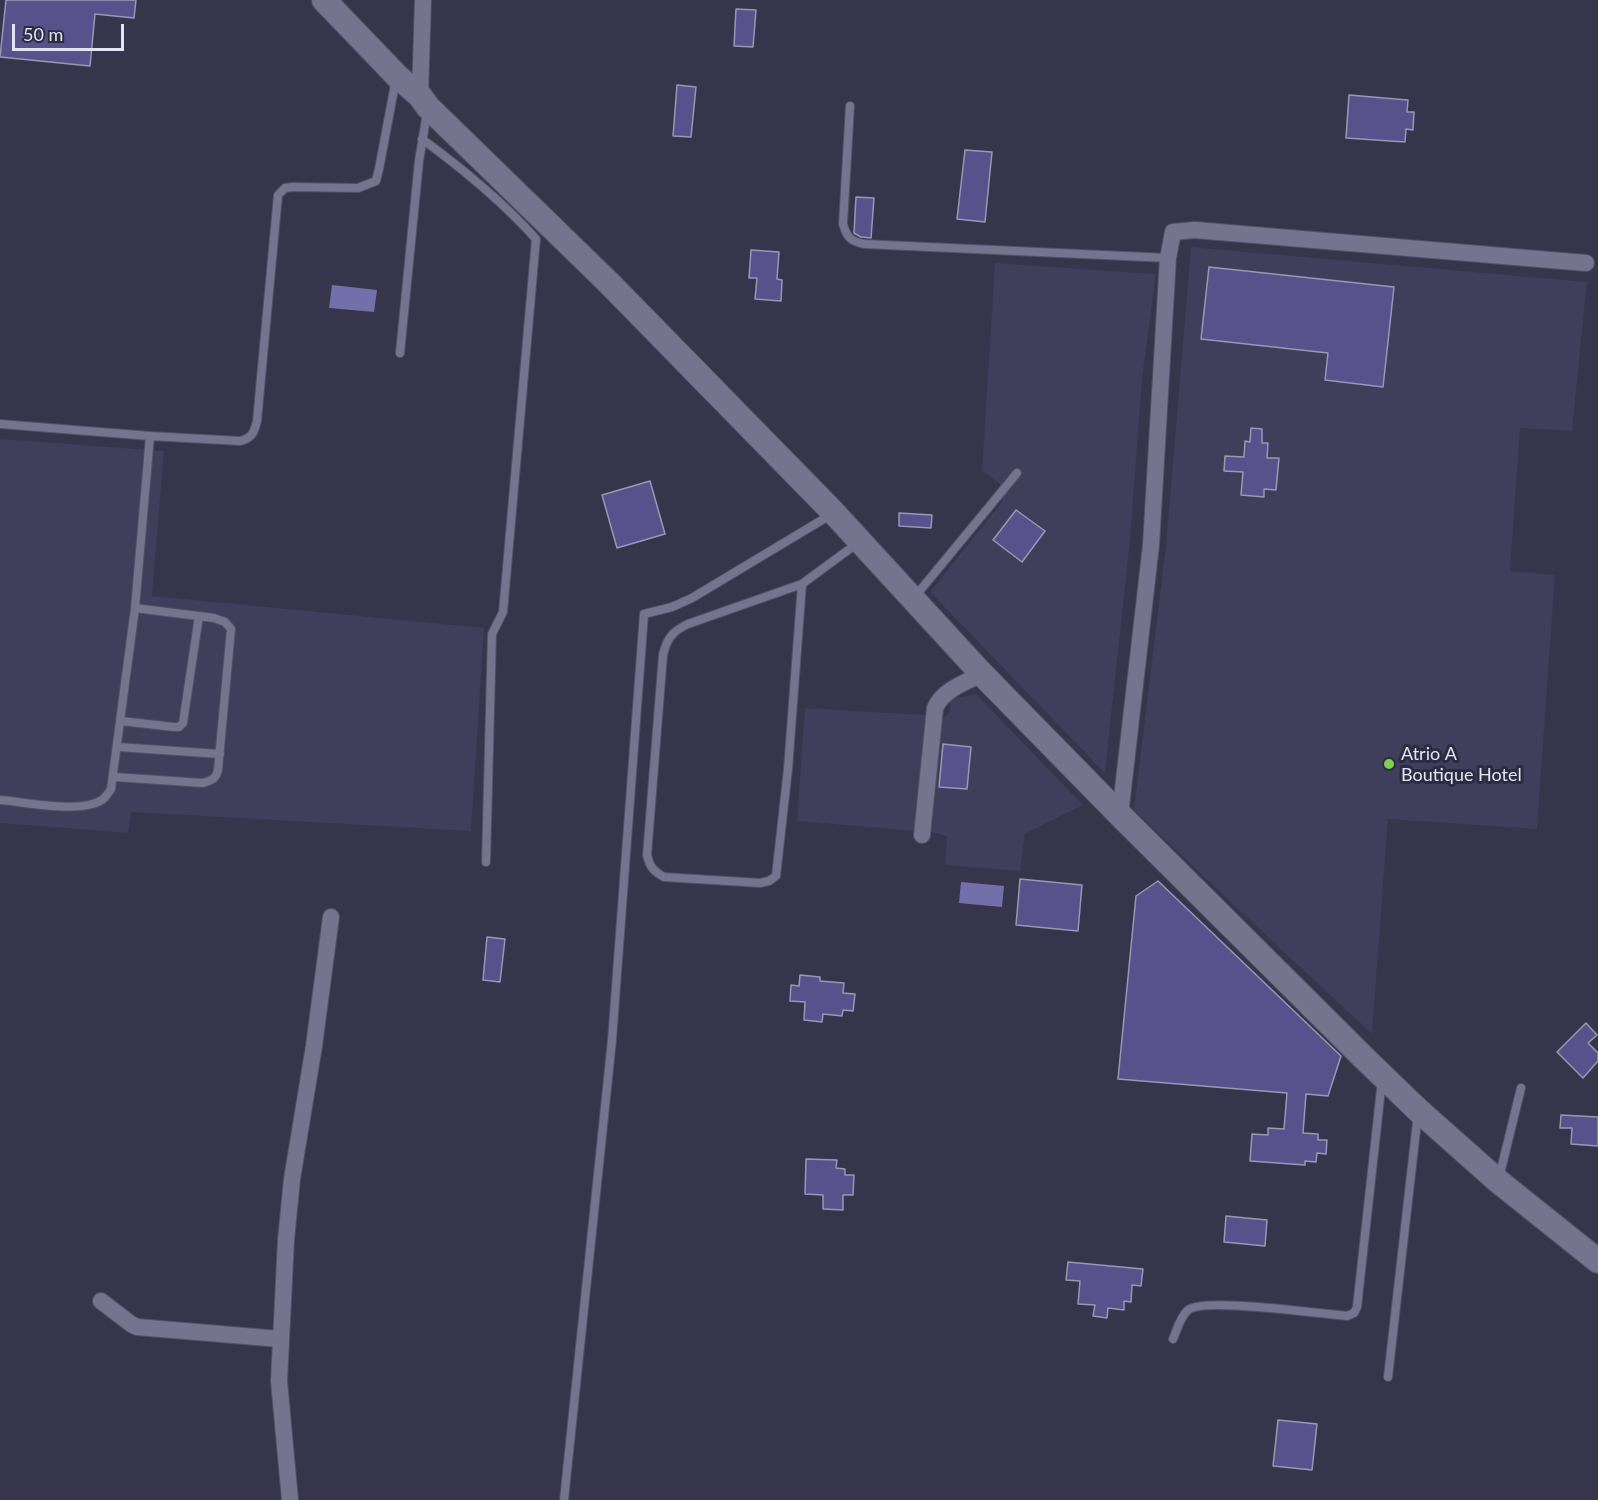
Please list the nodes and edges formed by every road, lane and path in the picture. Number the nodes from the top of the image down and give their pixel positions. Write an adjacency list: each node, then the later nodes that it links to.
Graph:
1 (423, 0): 4 (street)
2 (331, 4): 3 (main road)
3 (397, 76): 4 (main road); 11 (lane)
4 (424, 101): 6 (lane); 13 (main road)
5 (850, 106): 7 (lane)
6 (422, 139): 9 (lane); 27 (lane)
7 (1168, 258): 8 (street); 25 (street)
8 (1586, 263)
9 (400, 352)
10 (0, 424): 11 (lane)
11 (150, 436): 17 (lane)
12 (1017, 473): 16 (lane)
13 (834, 513): 14 (main road); 39 (lane)
14 (860, 542): 15 (lane); 16 (main road)
15 (802, 584): 15 (lane)
16 (913, 599): 19 (main road)
17 (135, 608): 18 (lane); 20 (lane)
18 (199, 616): 20 (lane); 22 (lane)
19 (982, 674): 25 (main road); 26 (street)
20 (121, 721): 21 (lane)
21 (118, 747): 22 (lane); 23 (lane)
22 (220, 754): 23 (lane)
23 (114, 777): 24 (lane)
24 (0, 800)
25 (1120, 815): 29 (main road)
26 (922, 835)
27 (486, 862)
28 (331, 917): 35 (street)
29 (1383, 1077): 31 (main road); 36 (lane)
30 (1521, 1088): 32 (lane)
31 (1418, 1110): 32 (main road); 37 (lane)
32 (1498, 1181): 33 (main road)
33 (1598, 1261)
34 (102, 1301): 35 (street)
35 (280, 1339): 38 (street)
36 (1173, 1339)
37 (1388, 1377)
38 (290, 1500)
39 (564, 1500)

